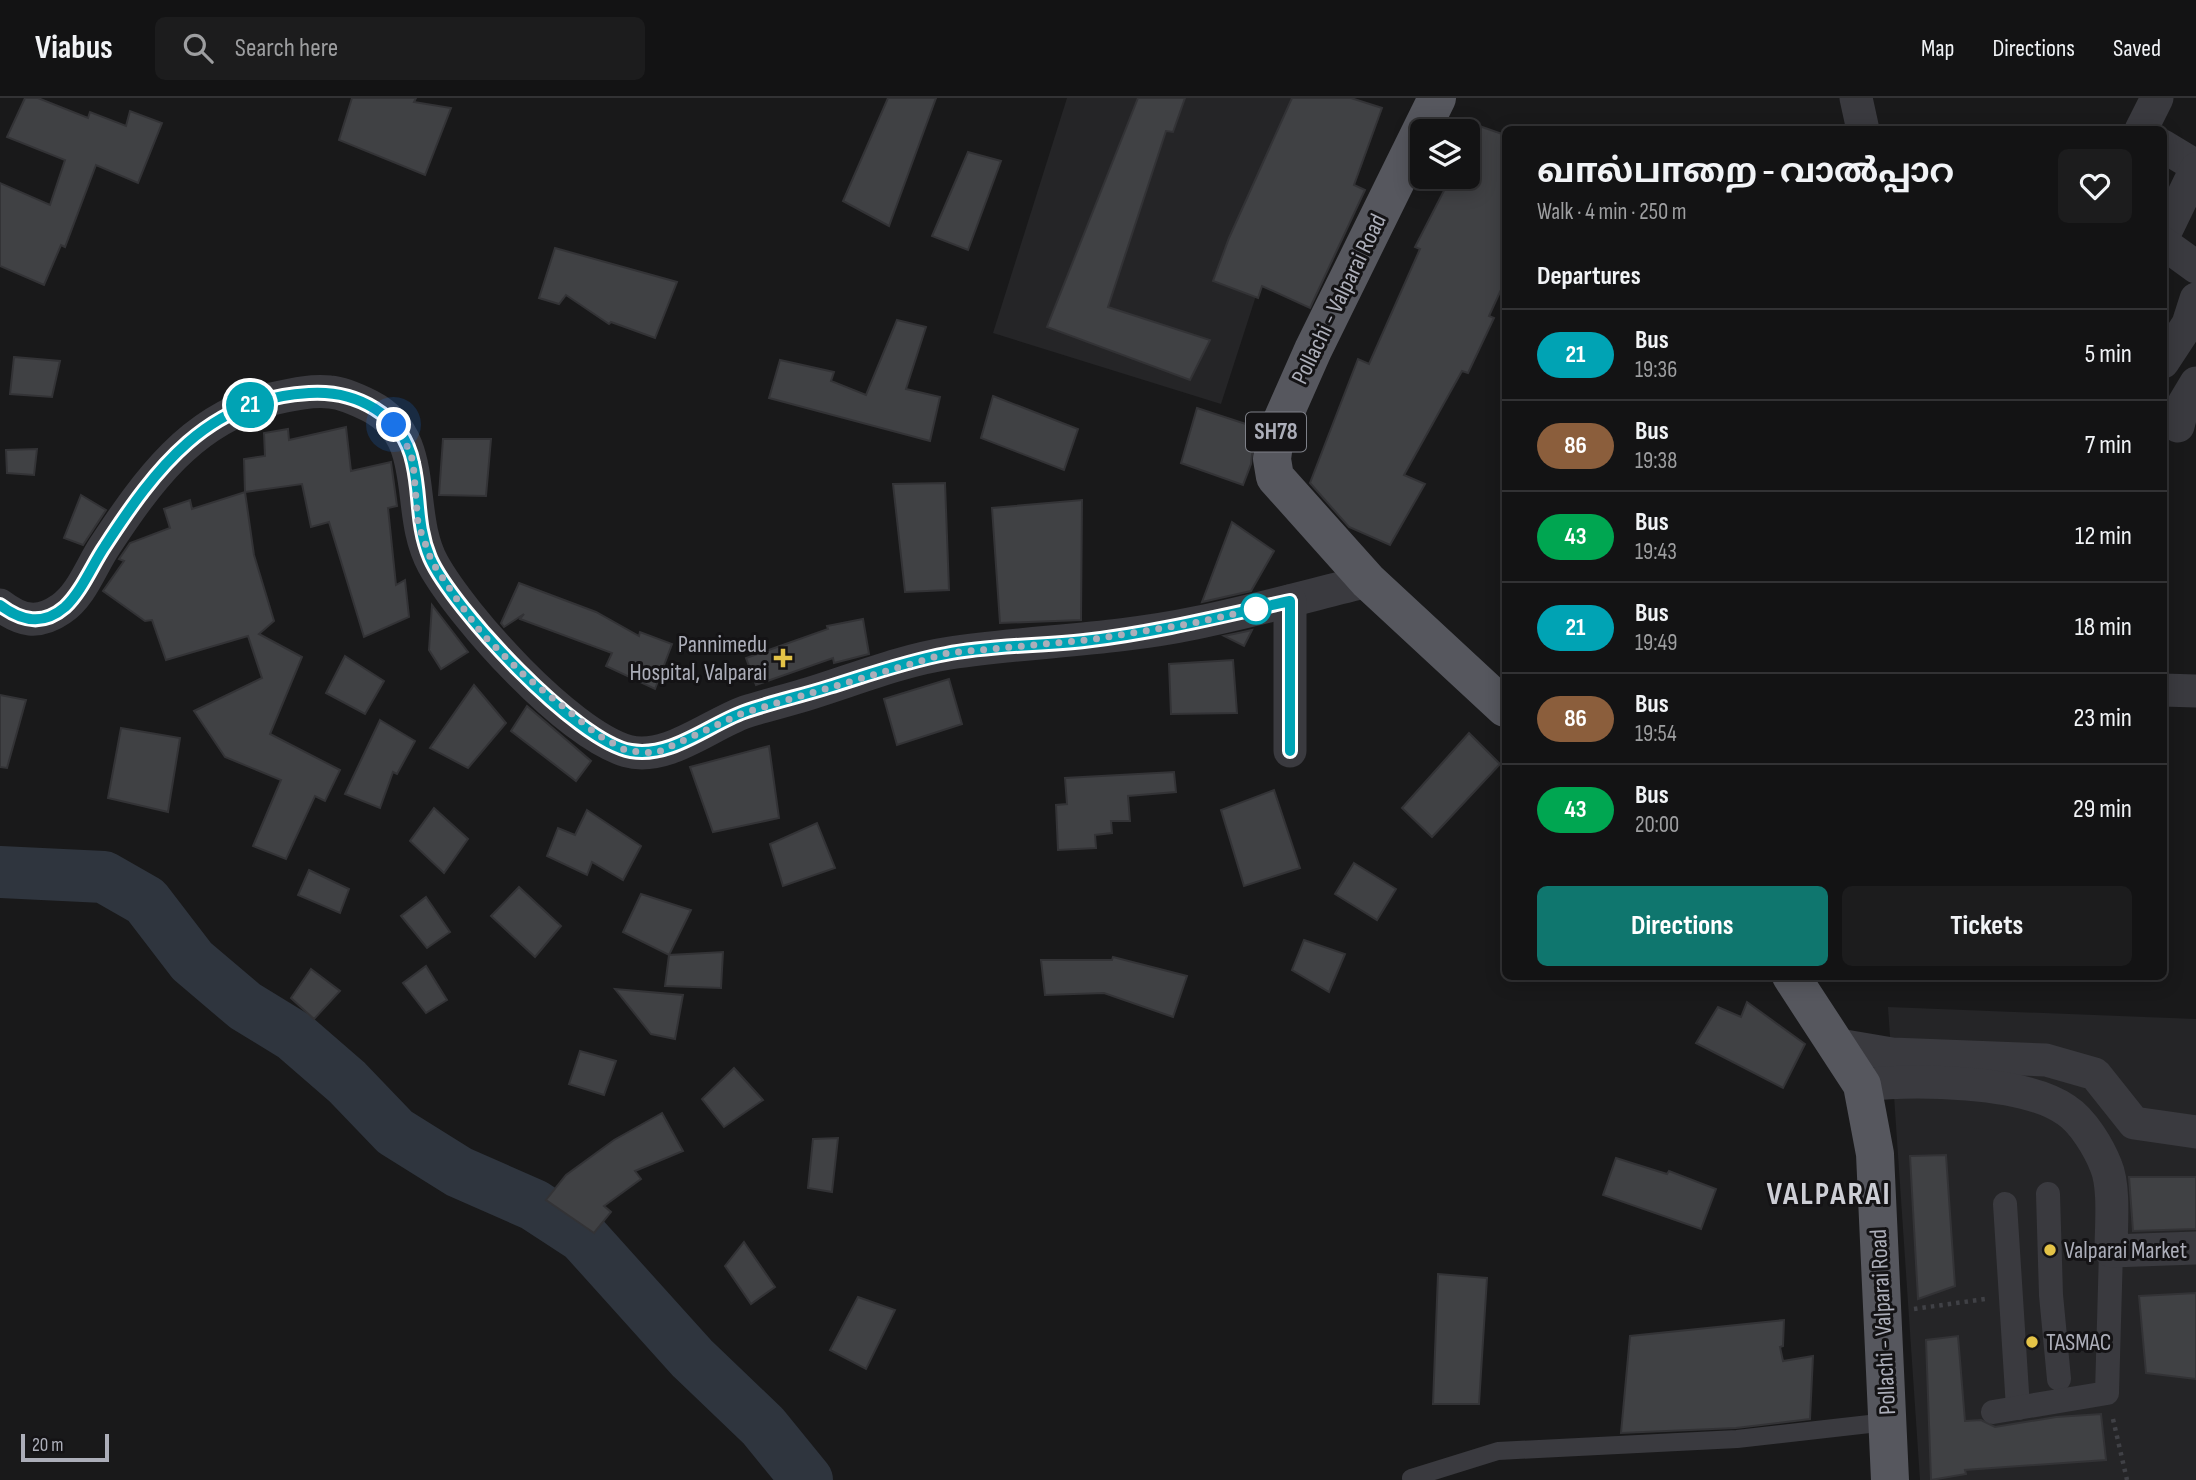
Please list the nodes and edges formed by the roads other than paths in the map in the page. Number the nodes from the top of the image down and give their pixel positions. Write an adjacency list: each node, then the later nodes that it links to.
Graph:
1 (1437, 98): 15 (main road, Pollachi - Valparai Road / SH78)
2 (1856, 98): 4 (street)
3 (2157, 98): 5 (street)
4 (1862, 126)
5 (2143, 126)
6 (2167, 149): 7 (street)
7 (2196, 168): 8 (street)
8 (2167, 229)
9 (2167, 246): 10 (street)
10 (2196, 267)
11 (2196, 299): 12 (street)
12 (2167, 355)
13 (2196, 383): 14 (street)
14 (2178, 426)
15 (1368, 581): 16 (street); 20 (main road, Pollachi - Valparai Road / SH78)
16 (1290, 601): 17 (street); 21 (street)
17 (0, 605)
18 (2167, 690): 19 (street)
19 (2196, 691)
20 (1502, 705)
21 (1290, 751)
22 (1793, 980): 23 (main road, Pollachi - Valparai Road)
23 (1833, 1044): 24 (main road, Pollachi - Valparai Road); 25 (street)
24 (1862, 1085): 29 (street); 31 (main road, Pollachi - Valparai Road)
25 (2196, 1132)
26 (2048, 1194): 30 (street)
27 (2005, 1204): 30 (street)
28 (2196, 1248): 29 (street)
29 (2111, 1251): 30 (street)
30 (2058, 1390)
31 (1887, 1422): 32 (lane); 33 (main road, Pollachi - Valparai Road)
32 (1411, 1478)
33 (1890, 1480)

